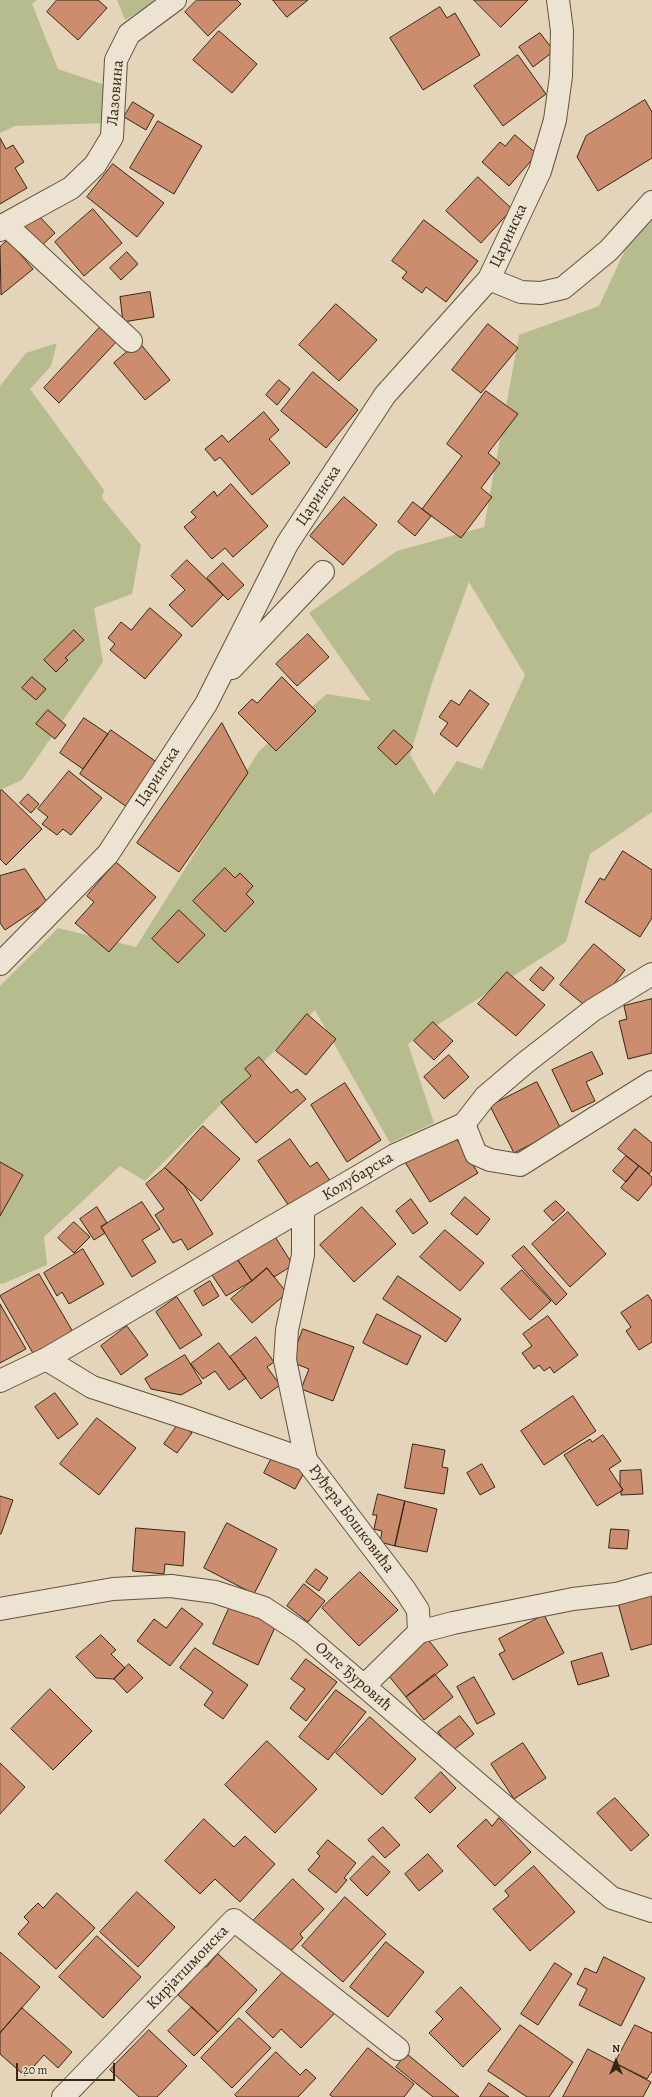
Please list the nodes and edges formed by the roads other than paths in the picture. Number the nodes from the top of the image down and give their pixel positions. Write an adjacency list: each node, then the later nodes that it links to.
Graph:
1 (175, 0): 4 (street, Лазовина)
2 (558, 0): 5 (street, Царинска)
3 (652, 202): 5 (street)
4 (2, 227): 6 (street)
5 (489, 279): 8 (street, Царинска)
6 (131, 341)
7 (323, 572): 8 (street)
8 (215, 686): 9 (street, Царинска)
9 (0, 964)
10 (652, 974): 12 (street, Колубарска)
11 (652, 1082): 12 (street)
12 (464, 1124): 13 (street, Колубарска)
13 (303, 1210): 14 (street, Колубарска); 16 (street, Руђера Бошковића)
14 (46, 1359): 15 (street, Колубарска); 16 (street)
15 (0, 1381)
16 (306, 1460): 19 (street, Руђера Бошковића)
17 (652, 1584): 19 (street)
18 (0, 1609): 20 (street, Олге Ђуровић)
19 (419, 1632): 20 (street)
20 (364, 1686): 21 (street, Олге Ђуровић)
21 (652, 1911)
22 (398, 2049): 23 (street, Кирјатшмонска)
23 (64, 2097)

